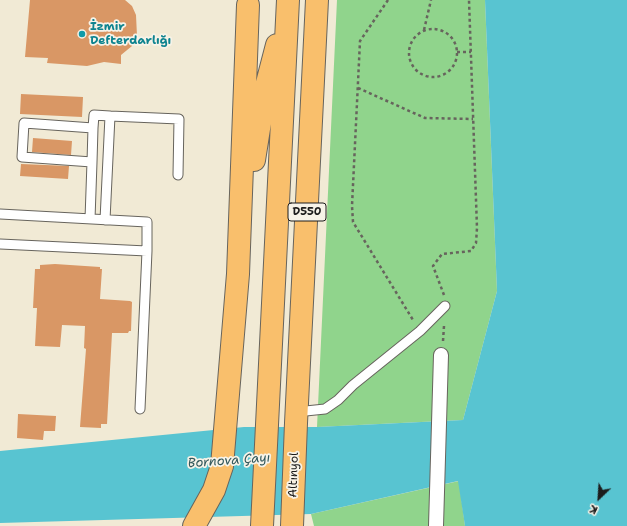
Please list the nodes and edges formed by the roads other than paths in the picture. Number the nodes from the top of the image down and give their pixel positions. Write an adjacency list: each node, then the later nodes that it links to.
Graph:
1 (288, 0): 13 (highway); 19 (highway, D550)
2 (317, 0): 17 (highway, D550)
3 (248, 6): 13 (highway)
4 (110, 116): 5 (lane); 7 (lane); 10 (lane)
5 (93, 128): 6 (lane); 6 (lane)
6 (92, 162): 9 (lane)
7 (178, 175)
8 (0, 214): 9 (lane)
9 (90, 219): 10 (lane)
10 (105, 220): 12 (lane)
11 (0, 244): 12 (lane)
12 (147, 251): 16 (lane)
13 (238, 274): 18 (highway)
14 (446, 306): 17 (lane)
15 (442, 355): 21 (street)
16 (140, 409)
17 (296, 418): 20 (highway, Altınyol)
18 (194, 526)
19 (262, 526)
20 (292, 526)
21 (436, 526)

